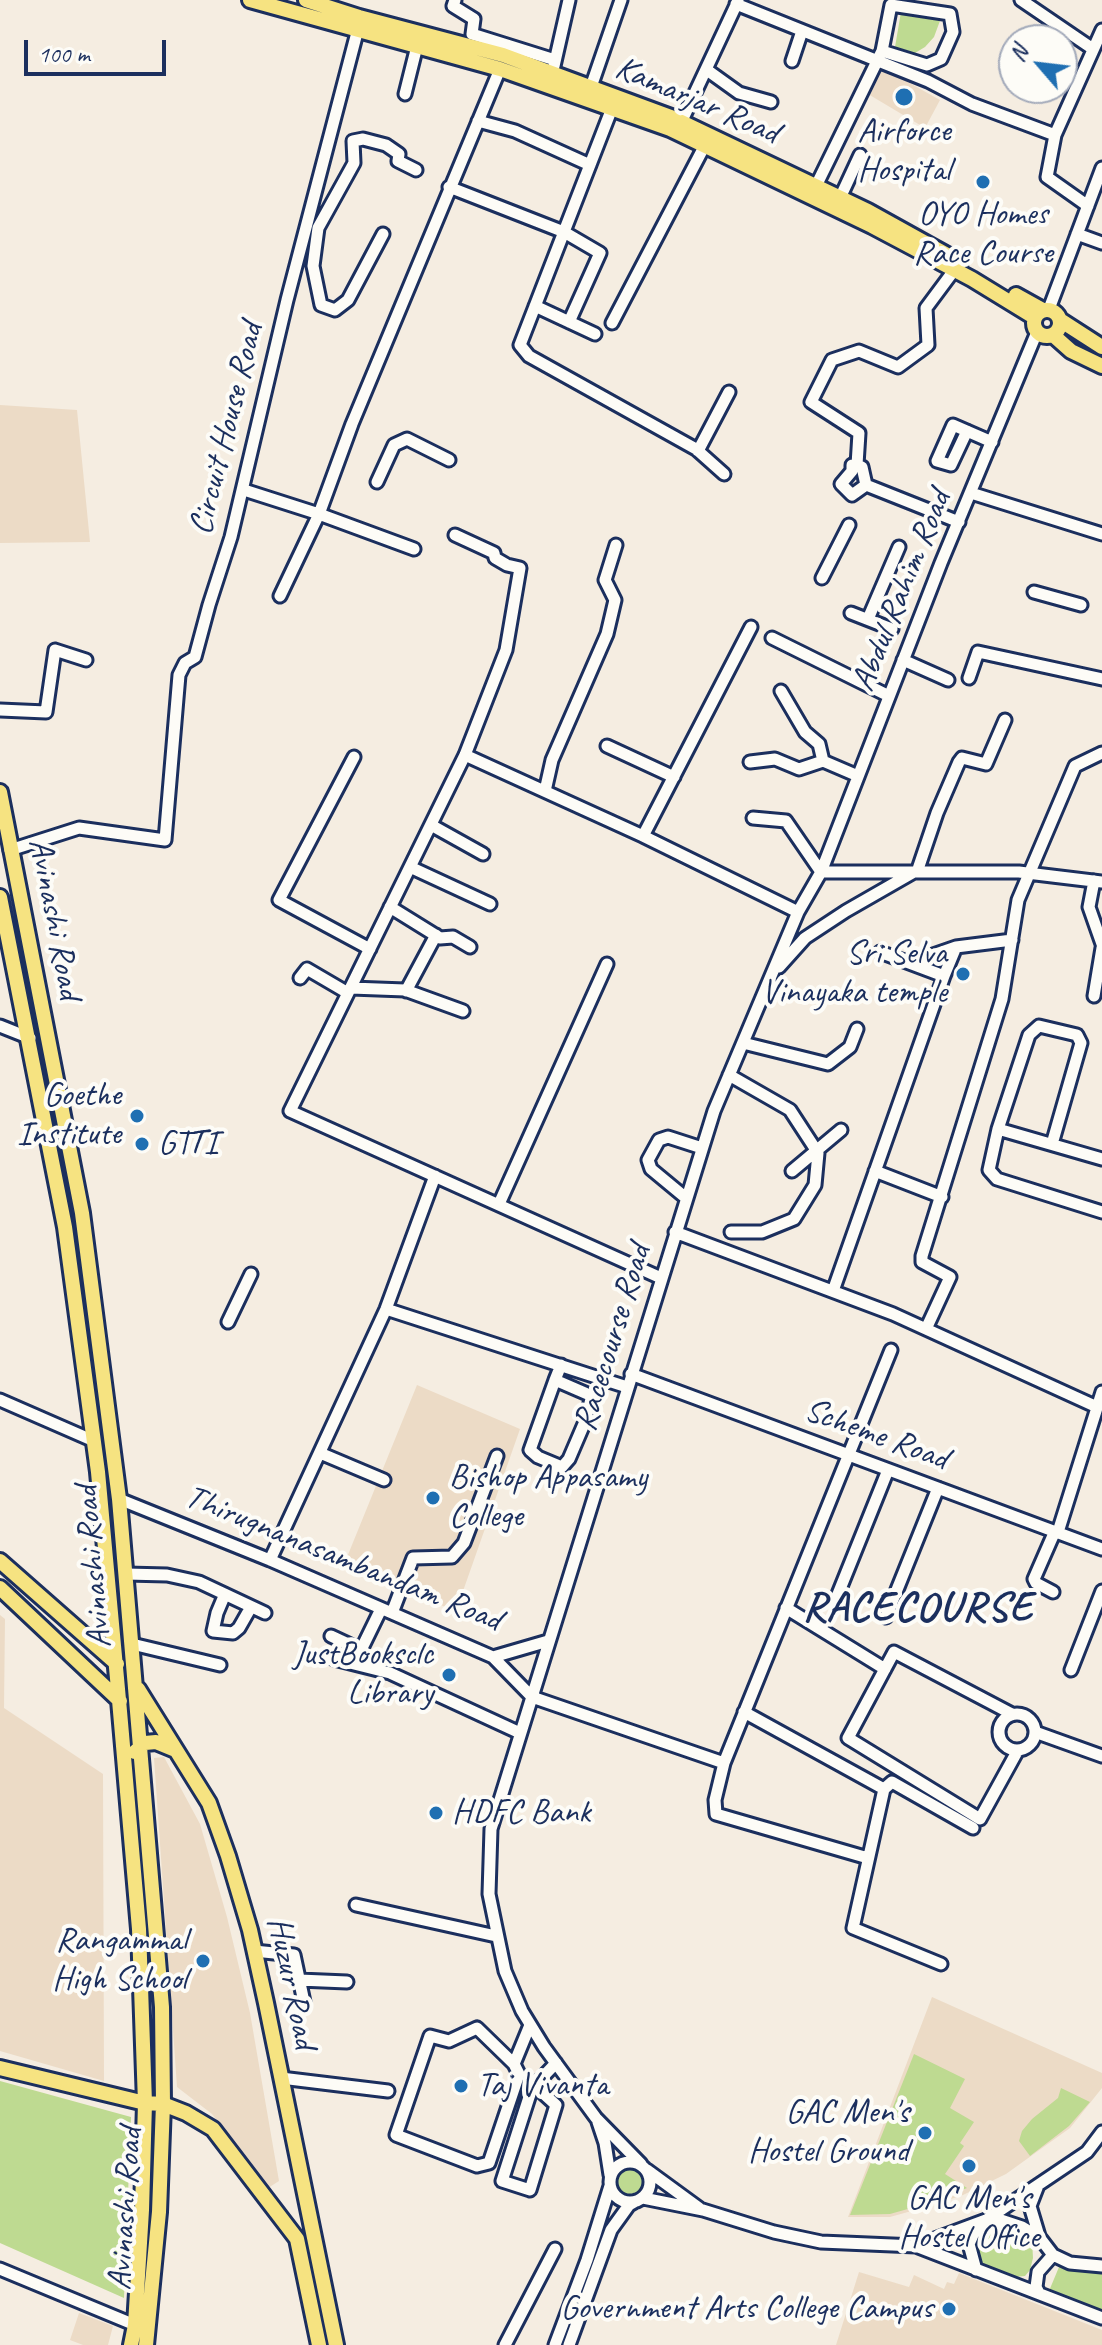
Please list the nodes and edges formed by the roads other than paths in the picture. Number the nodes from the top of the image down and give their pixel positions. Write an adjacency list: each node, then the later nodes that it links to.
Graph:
1 (250, 0): 8 (main road)
2 (306, 0): 8 (main road, Kamarjar Road)
3 (455, 0): 15 (street)
4 (569, 0): 15 (street)
5 (621, 0): 18 (street)
6 (1021, 0): 12 (street)
7 (737, 2): 10 (street); 17 (street)
8 (360, 23): 11 (main road); 15 (main road, Kamarjar Road); 24 (street, Circuit House Road)
9 (1102, 30): 12 (street)
10 (802, 31): 13 (street); 14 (street)
11 (417, 46): 16 (main road); 19 (street)
12 (1093, 49): 25 (street)
13 (879, 56): 13 (street); 25 (street); 32 (street)
14 (792, 61)
15 (553, 66): 18 (main road, Kamarjar Road)
16 (500, 69): 20 (main road); 22 (street)
17 (707, 70): 21 (street); 23 (street)
18 (591, 87): 20 (main road, Kamarjar Road)
19 (405, 94)
20 (615, 101): 23 (main road, Kamarjar Road); 29 (street)
21 (771, 102)
22 (478, 121): 29 (street); 33 (street)
23 (679, 127): 27 (main road); 32 (main road, Kamarjar Road)
24 (331, 131): 26 (street); 59 (street, Circuit House Road)
25 (1055, 135): 35 (street)
26 (353, 141): 31 (street); 37 (street)
27 (705, 145): 40 (main road); 45 (street)
28 (860, 155): 34 (street)
29 (590, 165): 36 (street)
30 (1102, 168): 35 (street, Abdul Rahim Road)
31 (416, 170)
32 (816, 186): 34 (main road, Kamarjar Road)
33 (449, 187): 36 (street); 61 (street)
34 (840, 198): 42 (main road, Kamarjar Road)
35 (1088, 206): 38 (street, Abdul Rahim Road)
36 (564, 232): 41 (street); 44 (street)
37 (383, 234)
38 (1077, 234): 39 (street); 42 (street, Abdul Rahim Road)
39 (1102, 243)
40 (955, 269): 42 (main road); 55 (street)
41 (535, 306): 44 (street); 53 (street)
42 (1041, 317): 43 (main road); 47 (main road); 52 (street, Abdul Rahim Road)
43 (1060, 320): 47 (main road); 48 (main road)
44 (569, 322): 46 (street)
45 (612, 323)
46 (595, 334)
47 (1053, 335): 49 (main road)
48 (1102, 347)
49 (1102, 366)
50 (729, 392): 53 (street)
51 (967, 431): 52 (street)
52 (992, 442): 60 (street, Abdul Rahim Road)
53 (698, 451): 56 (street)
54 (449, 460): 57 (street)
55 (857, 465): 58 (street); 58 (street)
56 (724, 474)
57 (377, 482)
58 (866, 485): 62 (street)
59 (244, 490): 61 (street); 100 (street, Circuit House Road)
60 (971, 493): 62 (street, Abdul Rahim Road); 64 (street)
61 (319, 514): 68 (street); 71 (street)
62 (959, 522): 79 (street, Abdul Rahim Road)
63 (849, 525): 69 (street)
64 (1102, 534)
65 (455, 535): 89 (street)
66 (616, 545): 95 (street)
67 (899, 547): 74 (street)
68 (414, 549)
69 (822, 578)
70 (1034, 592): 72 (street)
71 (280, 596)
72 (1081, 605)
73 (851, 613): 74 (street)
74 (868, 619): 76 (street)
75 (751, 627): 94 (street)
76 (892, 629)
77 (772, 638): 84 (street)
78 (86, 660): 85 (street)
79 (903, 660): 82 (street); 84 (street, Abdul Rahim Road)
80 (969, 678): 81 (street)
81 (1102, 679)
82 (948, 680)
83 (781, 691): 91 (street)
84 (889, 696): 93 (street, Abdul Rahim Road)
85 (0, 710)
86 (1005, 720): 104 (street)
87 (607, 746): 94 (street)
88 (1102, 753): 105 (street)
89 (465, 755): 95 (street); 98 (street)
90 (354, 757): 116 (street)
91 (823, 761): 92 (street); 93 (street)
92 (750, 762)
93 (858, 776): 103 (street, Abdul Rahim Road)
94 (674, 777): 99 (street)
95 (545, 791): 99 (street)
96 (0, 792): 100 (main road, Avinashi Road)
97 (753, 818): 103 (street)
98 (431, 825): 101 (street); 102 (street)
99 (643, 836): 110 (street)
100 (10, 850): 168 (main road, Avinashi Road)
101 (483, 854)
102 (410, 867): 108 (street); 109 (street)
103 (821, 872): 104 (street); 110 (street, Racecourse Road)
104 (916, 872): 105 (street); 120 (street)
105 (1031, 873): 106 (street); 112 (street)
106 (1098, 882): 113 (street)
107 (0, 897): 129 (main road, Avinashi Road)
108 (490, 904)
109 (390, 907): 111 (street); 116 (street)
110 (798, 912): 120 (street, Racecourse Road)
111 (436, 935): 114 (street); 124 (street)
112 (1012, 940): 115 (street); 141 (street)
113 (1102, 946): 125 (street)
114 (470, 947)
115 (956, 947): 118 (street); 121 (street)
116 (370, 949): 123 (street)
117 (880, 952): 118 (street)
118 (910, 963): 121 (street)
119 (607, 964): 143 (street)
120 (773, 973): 130 (street, Racecourse Road)
121 (944, 976): 139 (street)
122 (300, 978): 123 (street)
123 (349, 990): 124 (street); 140 (street)
124 (406, 991): 126 (street)
125 (1094, 996)
126 (463, 1011)
127 (0, 1026): 129 (street)
128 (857, 1029): 130 (street)
129 (30, 1038): 161 (main road, Avinashi Road)
130 (743, 1043): 131 (street, Racecourse Road)
131 (729, 1075): 135 (street, Racecourse Road); 136 (street)
132 (998, 1129): 134 (street); 134 (street); 144 (street)
133 (841, 1130): 136 (street)
134 (1052, 1144): 137 (street)
135 (702, 1148): 142 (street, Racecourse Road); 142 (street)
136 (816, 1150): 138 (street); 146 (street)
137 (1102, 1159)
138 (792, 1171)
139 (875, 1171): 141 (street); 149 (street)
140 (435, 1176): 143 (street); 150 (street)
141 (942, 1197): 152 (street)
142 (686, 1198): 145 (street, Racecourse Road)
143 (499, 1204): 148 (street)
144 (1102, 1212)
145 (675, 1232): 148 (street, Racecourse Road); 149 (street)
146 (731, 1232)
147 (251, 1274): 151 (street)
148 (661, 1278): 155 (street, Racecourse Road)
149 (833, 1291): 152 (street)
150 (386, 1309): 154 (street); 162 (street)
151 (228, 1322)
152 (926, 1329): 160 (street)
153 (891, 1350): 163 (street)
154 (561, 1365): 156 (street); 157 (street)
155 (631, 1374): 157 (street, Racecourse Road); 163 (street, Scheme Road)
156 (555, 1380): 156 (street)
157 (627, 1387): 185 (street, Racecourse Road)
158 (1102, 1392): 160 (street)
159 (0, 1400): 161 (street)
160 (1097, 1407): 169 (street)
161 (94, 1441): 189 (main road, Avinashi Road)
162 (320, 1453): 166 (street); 171 (street)
163 (848, 1454): 165 (street, Scheme Road); 180 (street)
164 (497, 1456): 181 (street)
165 (888, 1470): 167 (street, Scheme Road); 178 (street)
166 (384, 1480)
167 (938, 1488): 169 (street, Scheme Road); 183 (street)
168 (119, 1499): 171 (street, Thirugnanasambandam Road); 173 (main road, Avinashi Road)
169 (1056, 1532): 170 (street, Scheme Road); 176 (street)
170 (1102, 1549)
171 (270, 1560): 181 (street, Thirugnanasambandam Road)
172 (0, 1561): 189 (main road, Huzur Road)
173 (126, 1574): 177 (street); 186 (main road, Avinashi Road)
174 (0, 1588): 195 (main road)
175 (1102, 1591): 192 (street)
176 (1053, 1592)
177 (225, 1594): 179 (street); 179 (street)
178 (836, 1599)
179 (251, 1607): 182 (street)
180 (786, 1608): 191 (street); 196 (street)
181 (387, 1611): 184 (street); 187 (street, Thirugnanasambandam Road)
182 (265, 1613)
183 (886, 1617)
184 (331, 1636)
185 (548, 1641): 187 (street, Thirugnanasambandam Road); 194 (street, Racecourse Road)
186 (132, 1644): 190 (street); 193 (main road, Avinashi Road)
187 (493, 1657): 194 (street)
188 (334, 1659): 200 (street)
189 (116, 1662): 193 (main road, Huzur Road); 195 (main road, Avinashi Road)
190 (220, 1665)
191 (885, 1669): 197 (street); 203 (street)
192 (1071, 1670)
193 (135, 1684): 198 (main road, Avinashi Road); 202 (main road, Huzur Road)
194 (532, 1697): 200 (street, Racecourse Road); 205 (street)
195 (119, 1700): 198 (main road); 206 (main road, Avinashi Road)
196 (744, 1712): 205 (street); 207 (street)
197 (1012, 1714): 199 (street); 203 (street)
198 (138, 1718): 201 (main road, Avinashi Road)
199 (1035, 1732): 203 (street); 204 (street)
200 (520, 1733): 211 (street, Racecourse Road)
201 (140, 1747): 202 (main road); 206 (main road); 225 (main road, Avinashi Road)
202 (173, 1749): 212 (main road, Huzur Road)
203 (1018, 1750)
204 (1102, 1756)
205 (724, 1763): 209 (street)
206 (125, 1770): 224 (main road, Avinashi Road)
207 (884, 1789): 208 (street); 209 (street)
208 (973, 1828)
209 (868, 1858): 213 (street)
210 (356, 1905): 211 (street)
211 (496, 1936): 217 (street, Racecourse Road)
212 (254, 1951): 214 (street); 221 (main road, Huzur Road)
213 (941, 1964)
214 (299, 1980): 215 (street); 216 (street)
215 (347, 1982)
216 (304, 2002)
217 (530, 2025): 218 (street, Racecourse Road); 219 (street)
218 (556, 2063): 223 (street); 226 (street, Racecourse Road)
219 (514, 2064): 219 (street)
220 (0, 2068): 224 (main road)
221 (281, 2078): 222 (street); 235 (main road, Huzur Road)
222 (388, 2091)
223 (540, 2094): 223 (street)
224 (145, 2103): 225 (main road); 244 (main road, Avinashi Road)
225 (163, 2104): 235 (main road); 246 (main road, Avinashi Road)
226 (596, 2118): 228 (street, Racecourse Road); 229 (street)
227 (1102, 2132): 230 (street)
228 (644, 2167): 229 (street); 231 (street); 232 (street, Racecourse Road)
229 (610, 2182): 231 (street); 250 (street)
230 (1037, 2188): 233 (street); 234 (street)
231 (640, 2200): 232 (street); 251 (street)
232 (703, 2210): 236 (street)
233 (986, 2220): 234 (street); 236 (street); 241 (street)
234 (1040, 2238): 238 (street)
235 (306, 2242): 247 (main road); 248 (main road, Huzur Road)
236 (916, 2246): 241 (street)
237 (555, 2249): 249 (street)
238 (1053, 2255): 239 (street); 242 (street)
239 (1102, 2266)
240 (0, 2269): 244 (street)
241 (976, 2270): 242 (street)
242 (1039, 2293): 243 (street)
243 (1102, 2318)
244 (135, 2325): 245 (main road, Avinashi Road)
245 (131, 2345)
246 (146, 2345)
247 (319, 2345)
248 (336, 2345)
249 (505, 2345)
250 (555, 2345)
251 (569, 2345)

